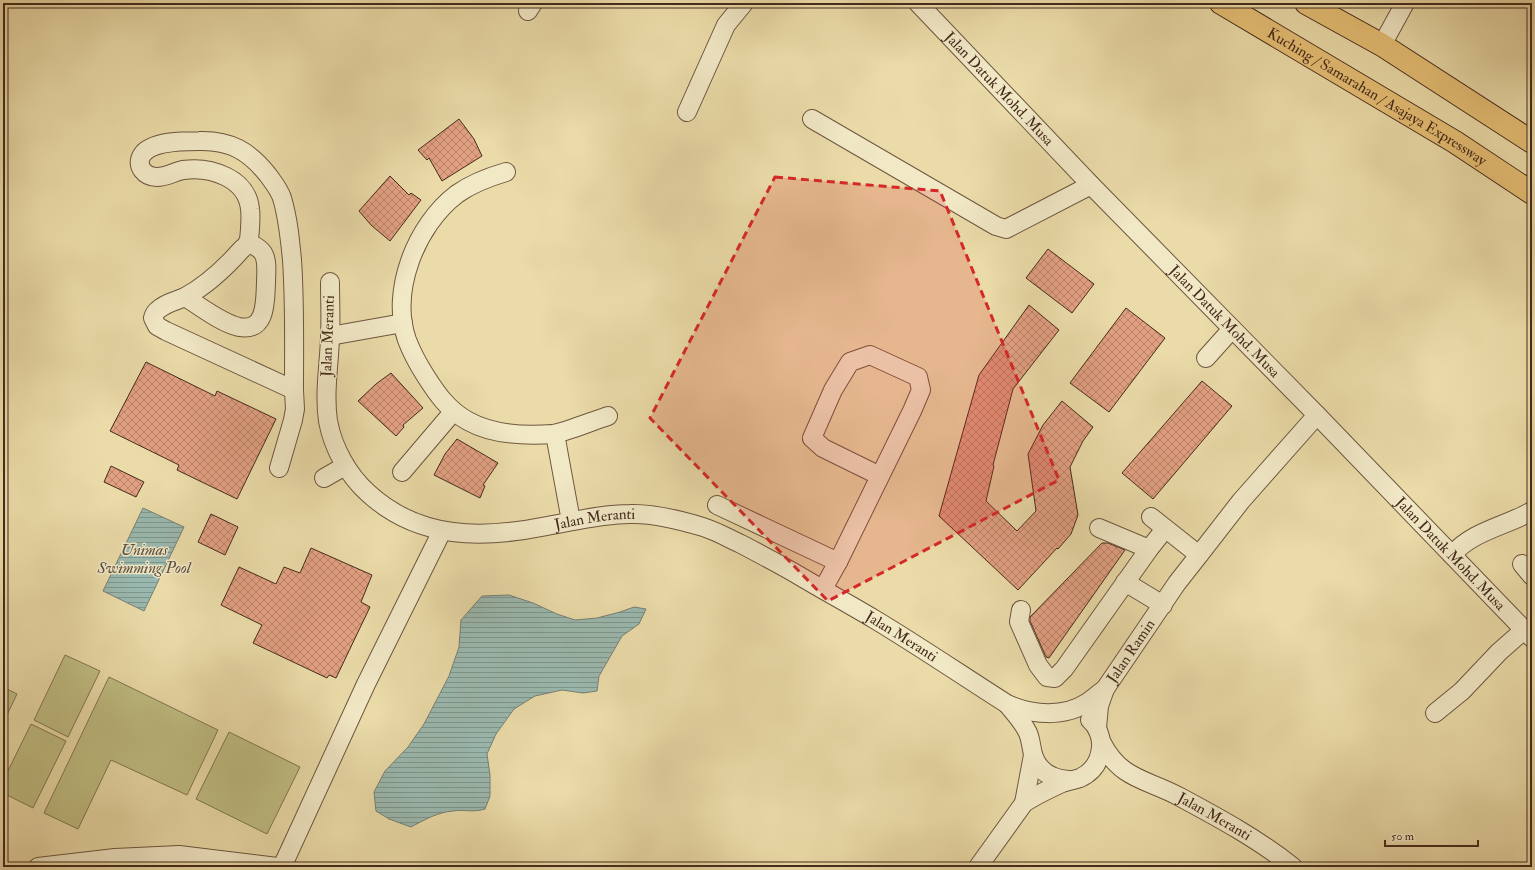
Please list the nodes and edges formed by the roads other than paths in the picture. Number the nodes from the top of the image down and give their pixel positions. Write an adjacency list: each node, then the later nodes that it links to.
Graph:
1 (744, 3): 7 (street)
2 (918, 3): 11 (street, Jalan Datuk Mohd. Musa)
3 (1221, 3): 12 (highway, Kuching / Samarahan / Asajaya Expressway)
4 (1306, 3): 6 (highway)
5 (1405, 3): 6 (street)
6 (1382, 45): 9 (highway)
7 (687, 112)
8 (812, 119): 11 (street)
9 (1532, 142)
10 (506, 172): 16 (street)
11 (1091, 185): 17 (street, Jalan Datuk Mohd. Musa)
12 (1532, 193)
13 (248, 242): 15 (street); 15 (street); 20 (street)
14 (330, 282): 18 (street, Jalan Meranti)
15 (185, 297): 20 (street)
16 (404, 323): 18 (street); 21 (street)
17 (1232, 329): 19 (street); 22 (street, Jalan Datuk Mohd. Musa)
18 (330, 336): 25 (street, Jalan Meranti)
19 (1206, 358)
20 (294, 390): 26 (street)
21 (453, 412): 24 (street); 27 (street)
22 (1317, 415): 38 (street, Jalan Ramin); 39 (street, Jalan Datuk Mohd. Musa)
23 (608, 416): 24 (street)
24 (556, 434): 33 (street)
25 (345, 466): 29 (street); 36 (street, Jalan Meranti)
26 (279, 468)
27 (402, 472)
28 (880, 476): 28 (street); 40 (street)
29 (324, 478)
30 (717, 505): 40 (street)
31 (1532, 511): 39 (street)
32 (1151, 518): 35 (street)
33 (571, 521): 36 (street, Jalan Meranti); 42 (street, Jalan Meranti)
34 (1099, 528): 37 (street)
35 (1165, 529): 37 (street); 38 (street)
36 (442, 531): 56 (street)
37 (1149, 549): 41 (street)
38 (1199, 555): 43 (street, Jalan Ramin)
39 (1452, 555): 45 (street, Jalan Datuk Mohd. Musa)
40 (838, 562): 42 (street)
41 (1125, 582): 43 (street); 44 (street)
42 (823, 589): 47 (street, Jalan Meranti)
43 (1161, 609): 46 (street, Jalan Ramin)
44 (1021, 610)
45 (1528, 634): 49 (street)
46 (1105, 689): 48 (street); 50 (street)
47 (1007, 704): 48 (street); 51 (street)
48 (1063, 711): 50 (street); 51 (street)
49 (1435, 713)
50 (1099, 736): 52 (street); 53 (street)
51 (1032, 750): 54 (street); 55 (street)
52 (1088, 773): 53 (street); 54 (street)
53 (1130, 775): 59 (street, Jalan Meranti)
54 (1069, 780): 55 (street)
55 (1024, 803): 58 (street)
56 (283, 862): 57 (street)
57 (38, 867)
58 (978, 867)
59 (1293, 867)

